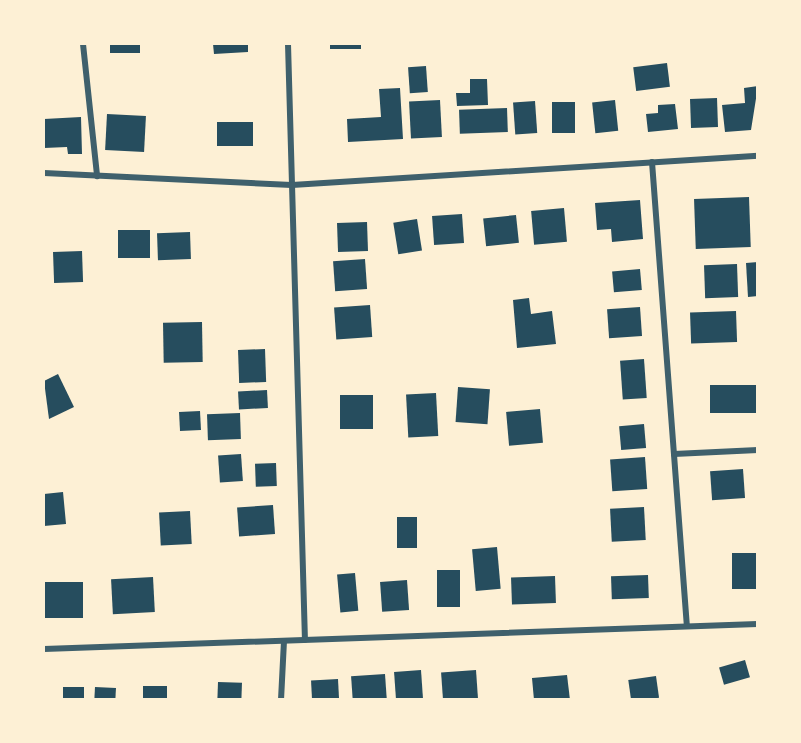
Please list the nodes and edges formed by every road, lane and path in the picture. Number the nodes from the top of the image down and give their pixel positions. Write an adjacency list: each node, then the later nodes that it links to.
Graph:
1 (83, 44): 6 (street)
2 (288, 44): 7 (street)
3 (758, 156): 4 (street)
4 (652, 162): 7 (street); 9 (street)
5 (44, 173): 6 (street)
6 (97, 176): 7 (street)
7 (292, 184): 12 (street)
8 (758, 450): 9 (street)
9 (674, 454): 11 (street)
10 (758, 624): 11 (street)
11 (687, 626): 12 (street)
12 (305, 640): 13 (street)
13 (284, 641): 14 (street); 15 (street)
14 (44, 649)
15 (282, 699)

